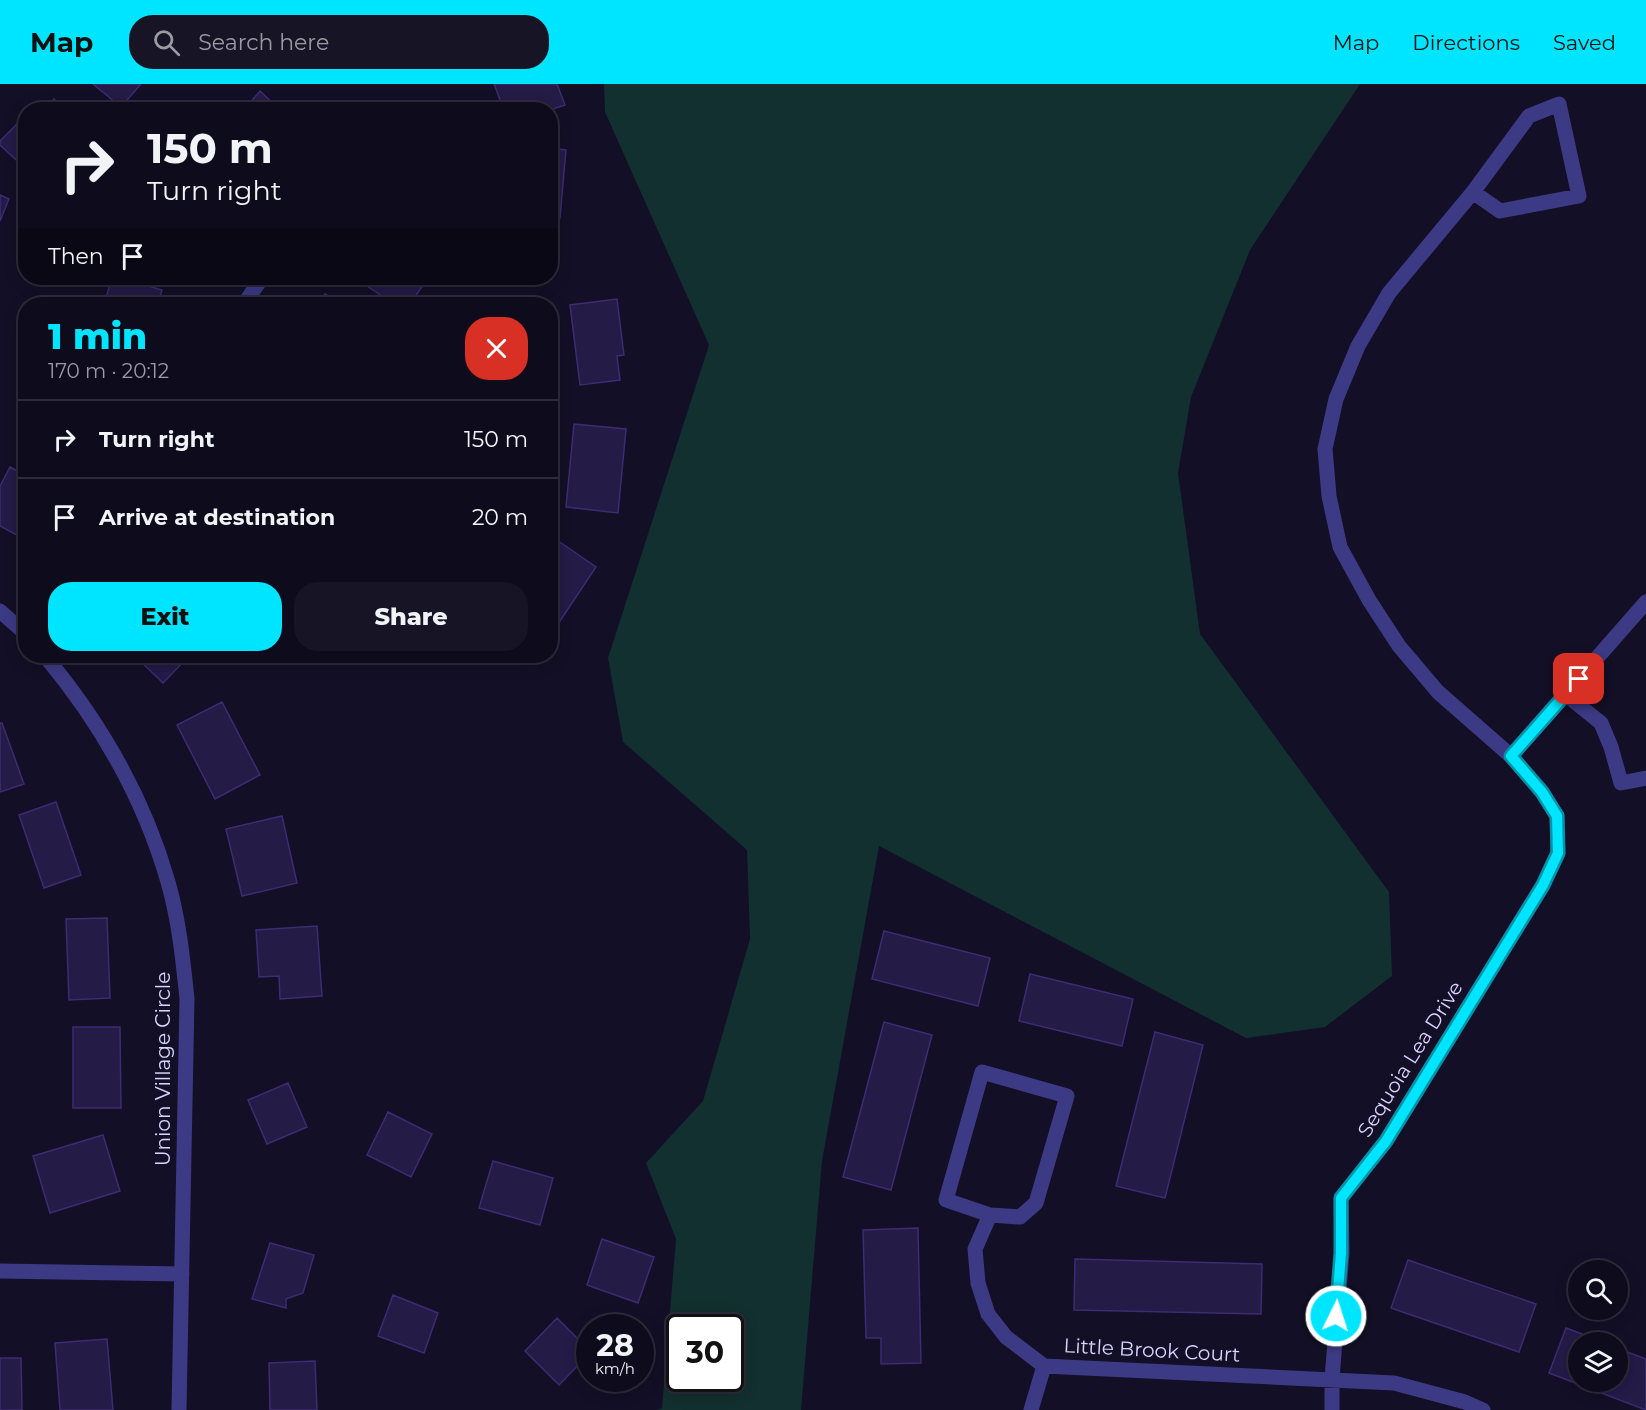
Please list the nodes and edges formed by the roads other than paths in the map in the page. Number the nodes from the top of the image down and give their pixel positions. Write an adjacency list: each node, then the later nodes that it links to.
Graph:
1 (1473, 192): 1 (street, Sequoia Lea Drive); 7 (street, Sequoia Lea Drive)
2 (1646, 602): 6 (street)
3 (0, 611): 4 (street)
4 (18, 627)
5 (51, 663): 11 (street, Union Village Circle)
6 (1565, 694): 7 (street); 8 (street)
7 (1511, 756): 13 (street, Sequoia Lea Drive)
8 (1646, 778)
9 (990, 1215): 9 (street); 12 (street, Little Brook Court)
10 (0, 1271): 11 (street)
11 (182, 1274): 14 (street, Union Village Circle)
12 (1044, 1366): 13 (street, Little Brook Court); 15 (street)
13 (1332, 1379): 16 (street, Sequoia Lea Drive); 17 (street, Little Brook Court)
14 (179, 1410)
15 (1031, 1410)
16 (1332, 1410)
17 (1483, 1410)

